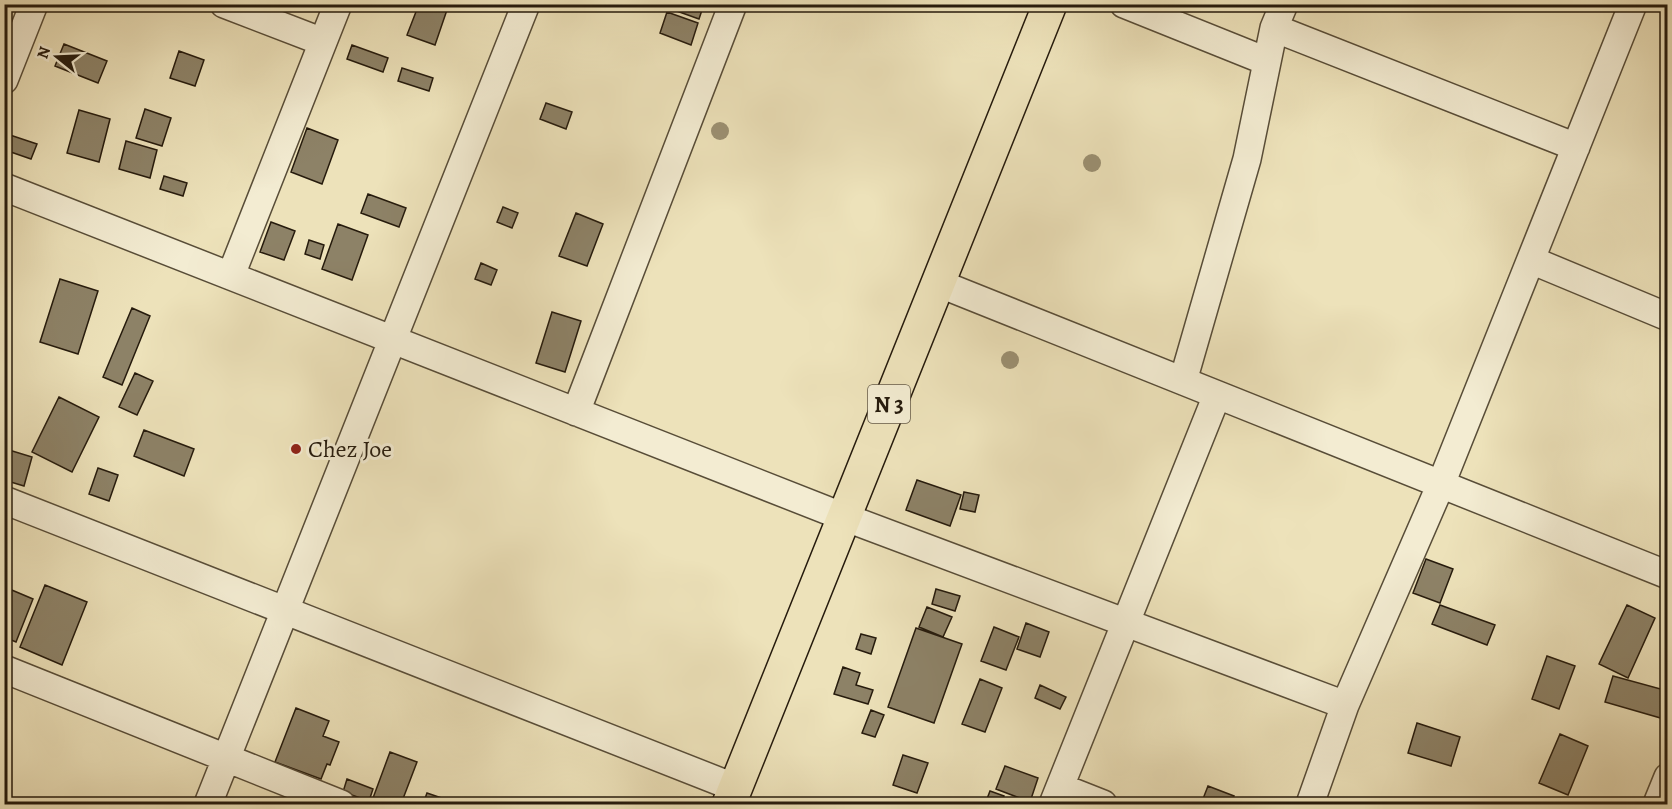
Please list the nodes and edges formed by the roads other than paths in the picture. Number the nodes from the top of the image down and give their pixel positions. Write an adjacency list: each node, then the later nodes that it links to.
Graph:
1 (34, 4): 12 (street)
2 (224, 4): 10 (street)
3 (338, 4): 10 (street)
4 (526, 4): 19 (street)
5 (733, 4): 22 (street)
6 (1050, 4): 17 (main road, N 3)
7 (1124, 4): 11 (street)
8 (1633, 4): 13 (street)
9 (1279, 16): 11 (street); 13 (street)
10 (323, 42): 16 (street)
11 (1266, 61): 20 (street)
12 (4, 80)
13 (1576, 147): 15 (street)
14 (4, 187): 16 (street)
15 (1531, 260): 18 (street); 23 (street)
16 (231, 275): 19 (street)
17 (938, 284): 20 (street); 25 (main road, N 3)
18 (1668, 317)
19 (393, 338): 22 (street); 27 (street)
20 (1183, 381): 21 (street)
21 (1217, 395): 23 (street); 28 (street)
22 (576, 412): 25 (street)
23 (1441, 484): 26 (street); 30 (street)
24 (4, 500): 27 (street)
25 (844, 517): 28 (street); 33 (main road, N 3)
26 (1668, 574)
27 (285, 612): 31 (street); 33 (street)
28 (1127, 621): 30 (street); 34 (street)
29 (4, 669): 31 (street)
30 (1345, 705): 38 (street)
31 (227, 759): 35 (street); 36 (street)
32 (1668, 777): 39 (street)
33 (733, 796)
34 (1056, 796): 37 (street)
35 (208, 804)
36 (341, 804)
37 (1103, 804)
38 (1310, 804)
39 (1657, 804)

